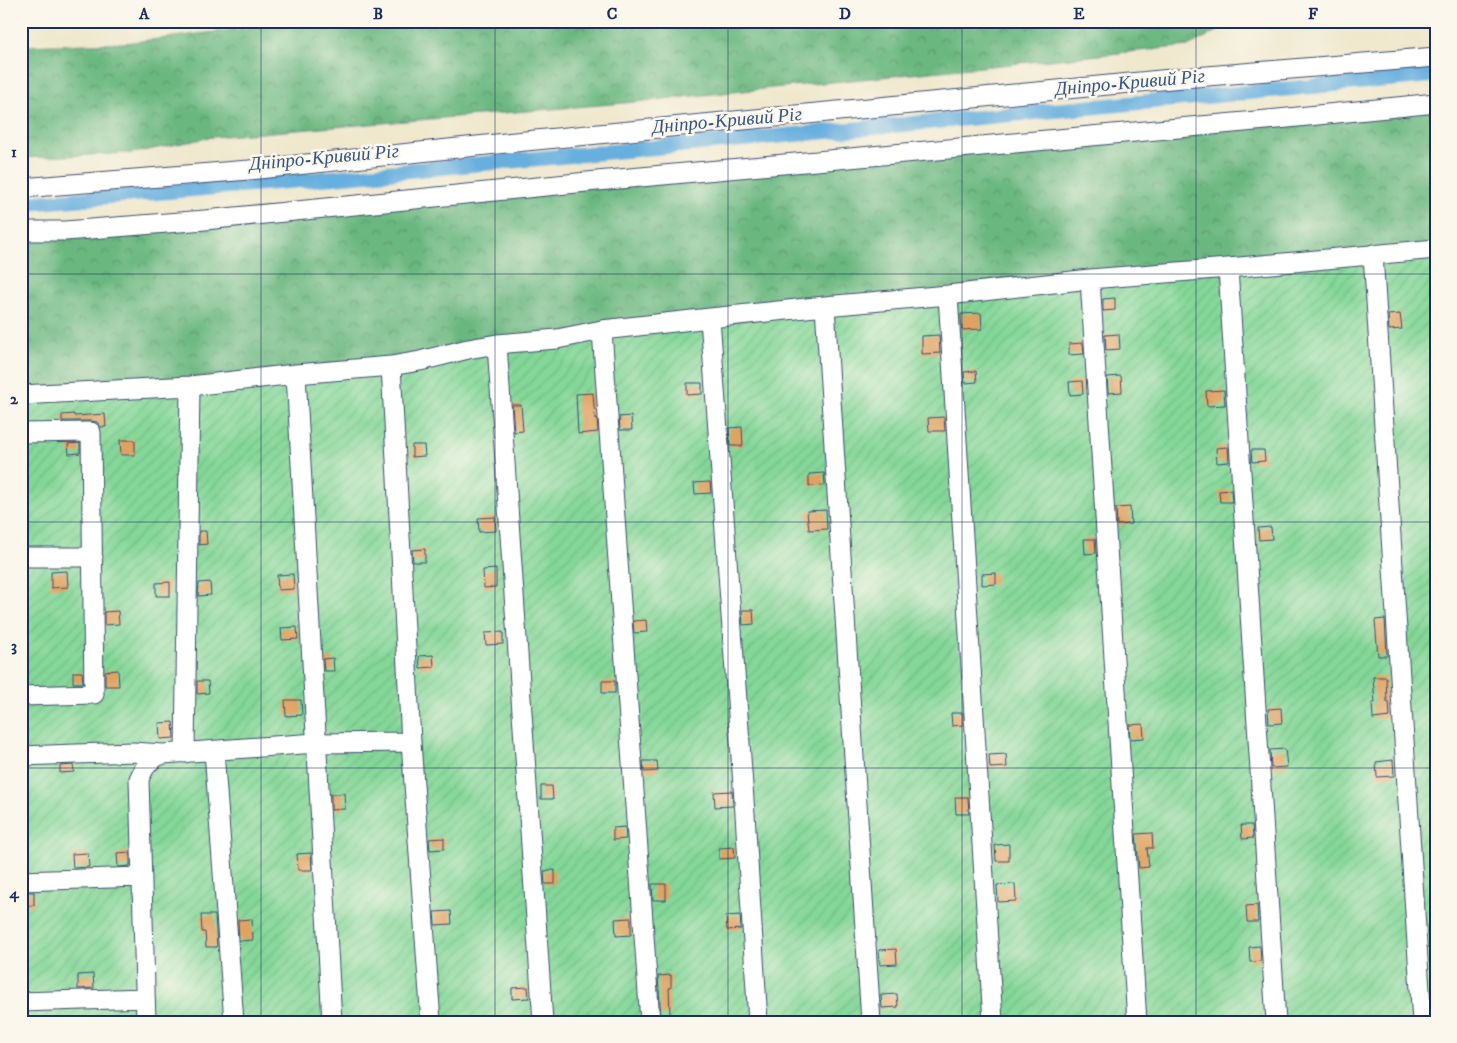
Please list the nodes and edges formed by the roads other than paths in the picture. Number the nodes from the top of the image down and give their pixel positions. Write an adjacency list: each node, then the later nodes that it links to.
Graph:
1 (1436, 57): 3 (street)
2 (1436, 103): 4 (street)
3 (21, 188)
4 (21, 232)
5 (1436, 249): 6 (street)
6 (1373, 254): 7 (street); 43 (street)
7 (1228, 268): 8 (street); 42 (street)
8 (1090, 279): 9 (street); 41 (street)
9 (948, 295): 10 (street); 40 (street)
10 (825, 306): 11 (street); 39 (street)
11 (710, 318): 12 (street); 38 (street)
12 (602, 330): 13 (street); 37 (street)
13 (497, 344): 14 (street); 36 (street)
14 (391, 366): 15 (street); 22 (street)
15 (296, 374): 16 (street); 23 (street)
16 (190, 386): 17 (street); 25 (street)
17 (21, 395)
18 (21, 434): 20 (street)
19 (21, 557): 20 (street)
20 (93, 557): 21 (street)
21 (21, 696)
22 (411, 742): 23 (street); 35 (street)
23 (316, 743): 24 (street); 34 (street)
24 (214, 751): 25 (street); 33 (street)
25 (185, 753): 26 (street)
26 (162, 754): 27 (street); 28 (street)
27 (21, 756)
28 (142, 877): 29 (street); 30 (street)
29 (21, 882)
30 (146, 998): 31 (street); 32 (street)
31 (21, 1002)
32 (146, 1022)
33 (234, 1022)
34 (332, 1022)
35 (430, 1022)
36 (542, 1022)
37 (650, 1022)
38 (758, 1022)
39 (871, 1022)
40 (993, 1022)
41 (1137, 1022)
42 (1276, 1022)
43 (1422, 1022)

